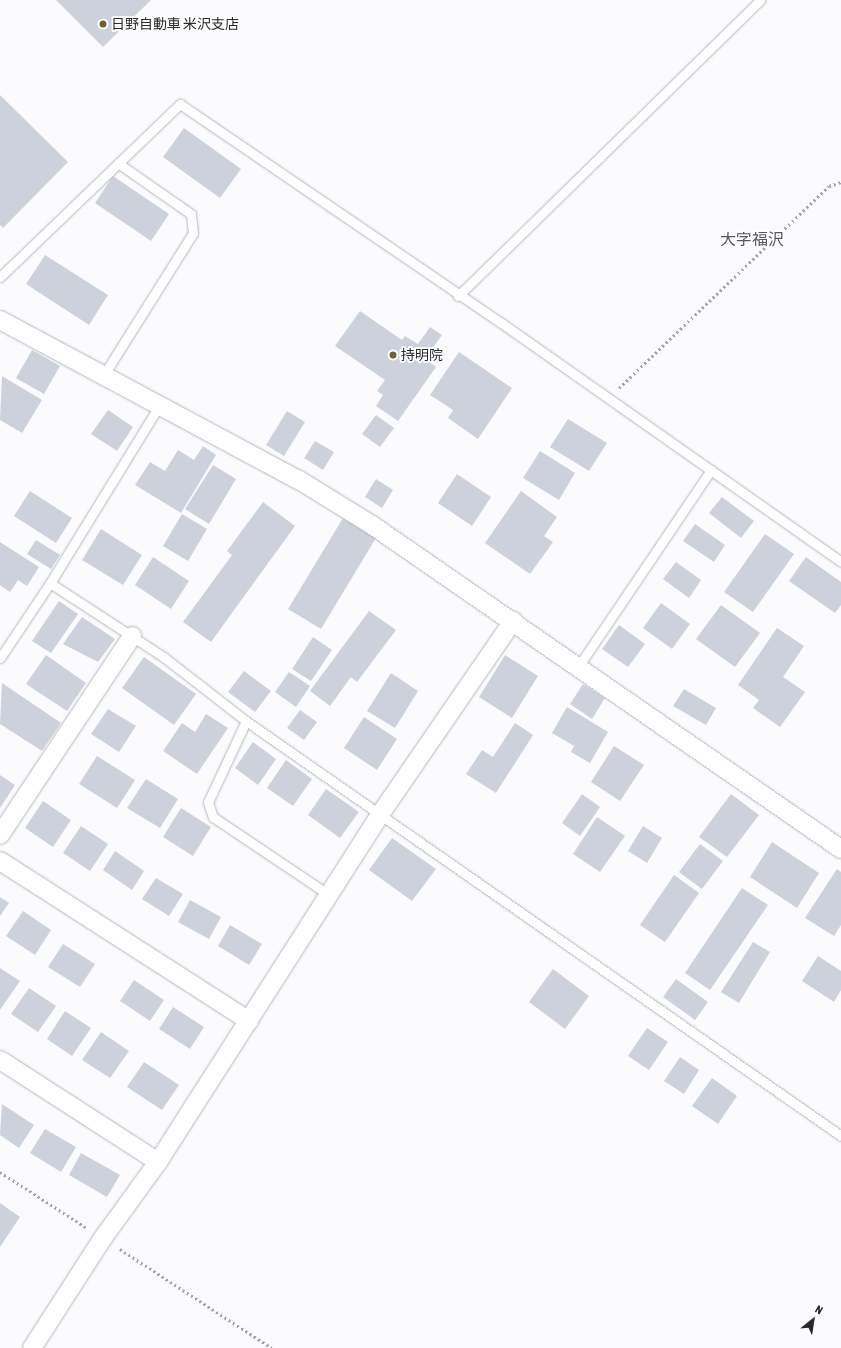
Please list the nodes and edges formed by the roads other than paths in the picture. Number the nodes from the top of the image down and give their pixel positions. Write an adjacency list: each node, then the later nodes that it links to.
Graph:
1 (760, 0): 4 (lane)
2 (118, 163): 3 (lane); 4 (lane); 6 (lane)
3 (0, 277)
4 (458, 296): 8 (lane)
5 (0, 320): 6 (street)
6 (103, 376): 7 (street)
7 (159, 406): 10 (lane); 11 (street)
8 (711, 470): 9 (lane); 14 (lane)
9 (841, 562)
10 (50, 583): 12 (lane); 13 (lane)
11 (513, 621): 14 (street); 16 (street)
12 (132, 636): 15 (lane); 17 (street)
13 (0, 658)
14 (578, 668): 18 (street)
15 (246, 721): 16 (lane); 20 (lane)
16 (379, 816): 20 (street); 23 (lane)
17 (0, 835)
18 (841, 849)
19 (0, 861): 21 (street)
20 (329, 895): 21 (street)
21 (249, 1021): 24 (street)
22 (0, 1060): 24 (street)
23 (841, 1136)
24 (158, 1162): 25 (street)
25 (32, 1348)

